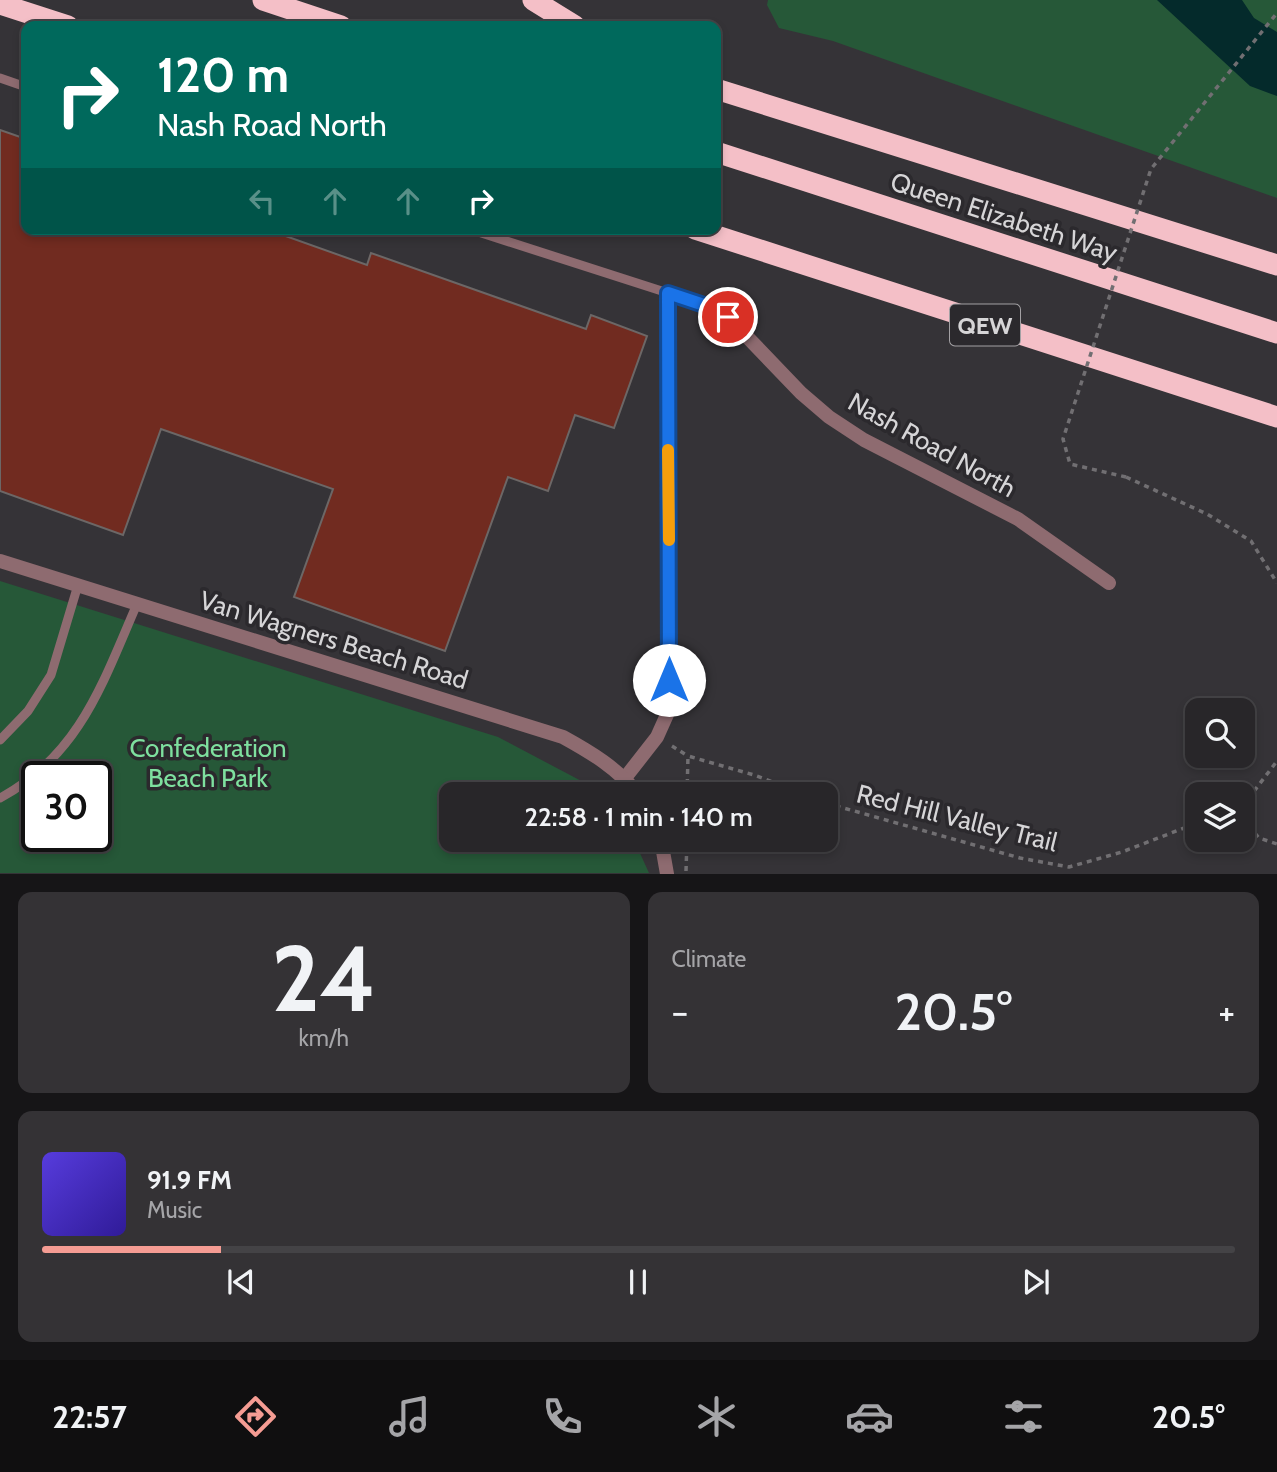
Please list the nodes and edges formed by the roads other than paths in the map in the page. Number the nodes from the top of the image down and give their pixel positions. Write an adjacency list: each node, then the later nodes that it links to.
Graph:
1 (263, 0): 5 (highway)
2 (533, 0): 6 (highway)
3 (0, 4): 4 (highway)
4 (53, 21)
5 (326, 21)
6 (567, 21)
7 (0, 78): 8 (lane)
8 (21, 85)
9 (721, 91): 13 (highway)
10 (721, 154): 15 (highway, Queen Elizabeth Way)
11 (488, 235): 14 (lane)
12 (714, 235): 16 (highway, QEW)
13 (1277, 265)
14 (668, 293): 18 (street, Nash Road North); 22 (street)
15 (1277, 333)
16 (1277, 417)
17 (0, 561): 19 (street, Van Wagners Beach Road)
18 (1109, 583)
19 (78, 585): 20 (street, Van Wagners Beach Road); 21 (lane)
20 (137, 604): 22 (street, Van Wagners Beach Road); 24 (lane)
21 (0, 740)
22 (625, 778): 23 (street, Van Wagners Beach Road)
23 (628, 782)
24 (0, 798)
25 (663, 852): 26 (street)
26 (667, 873)

